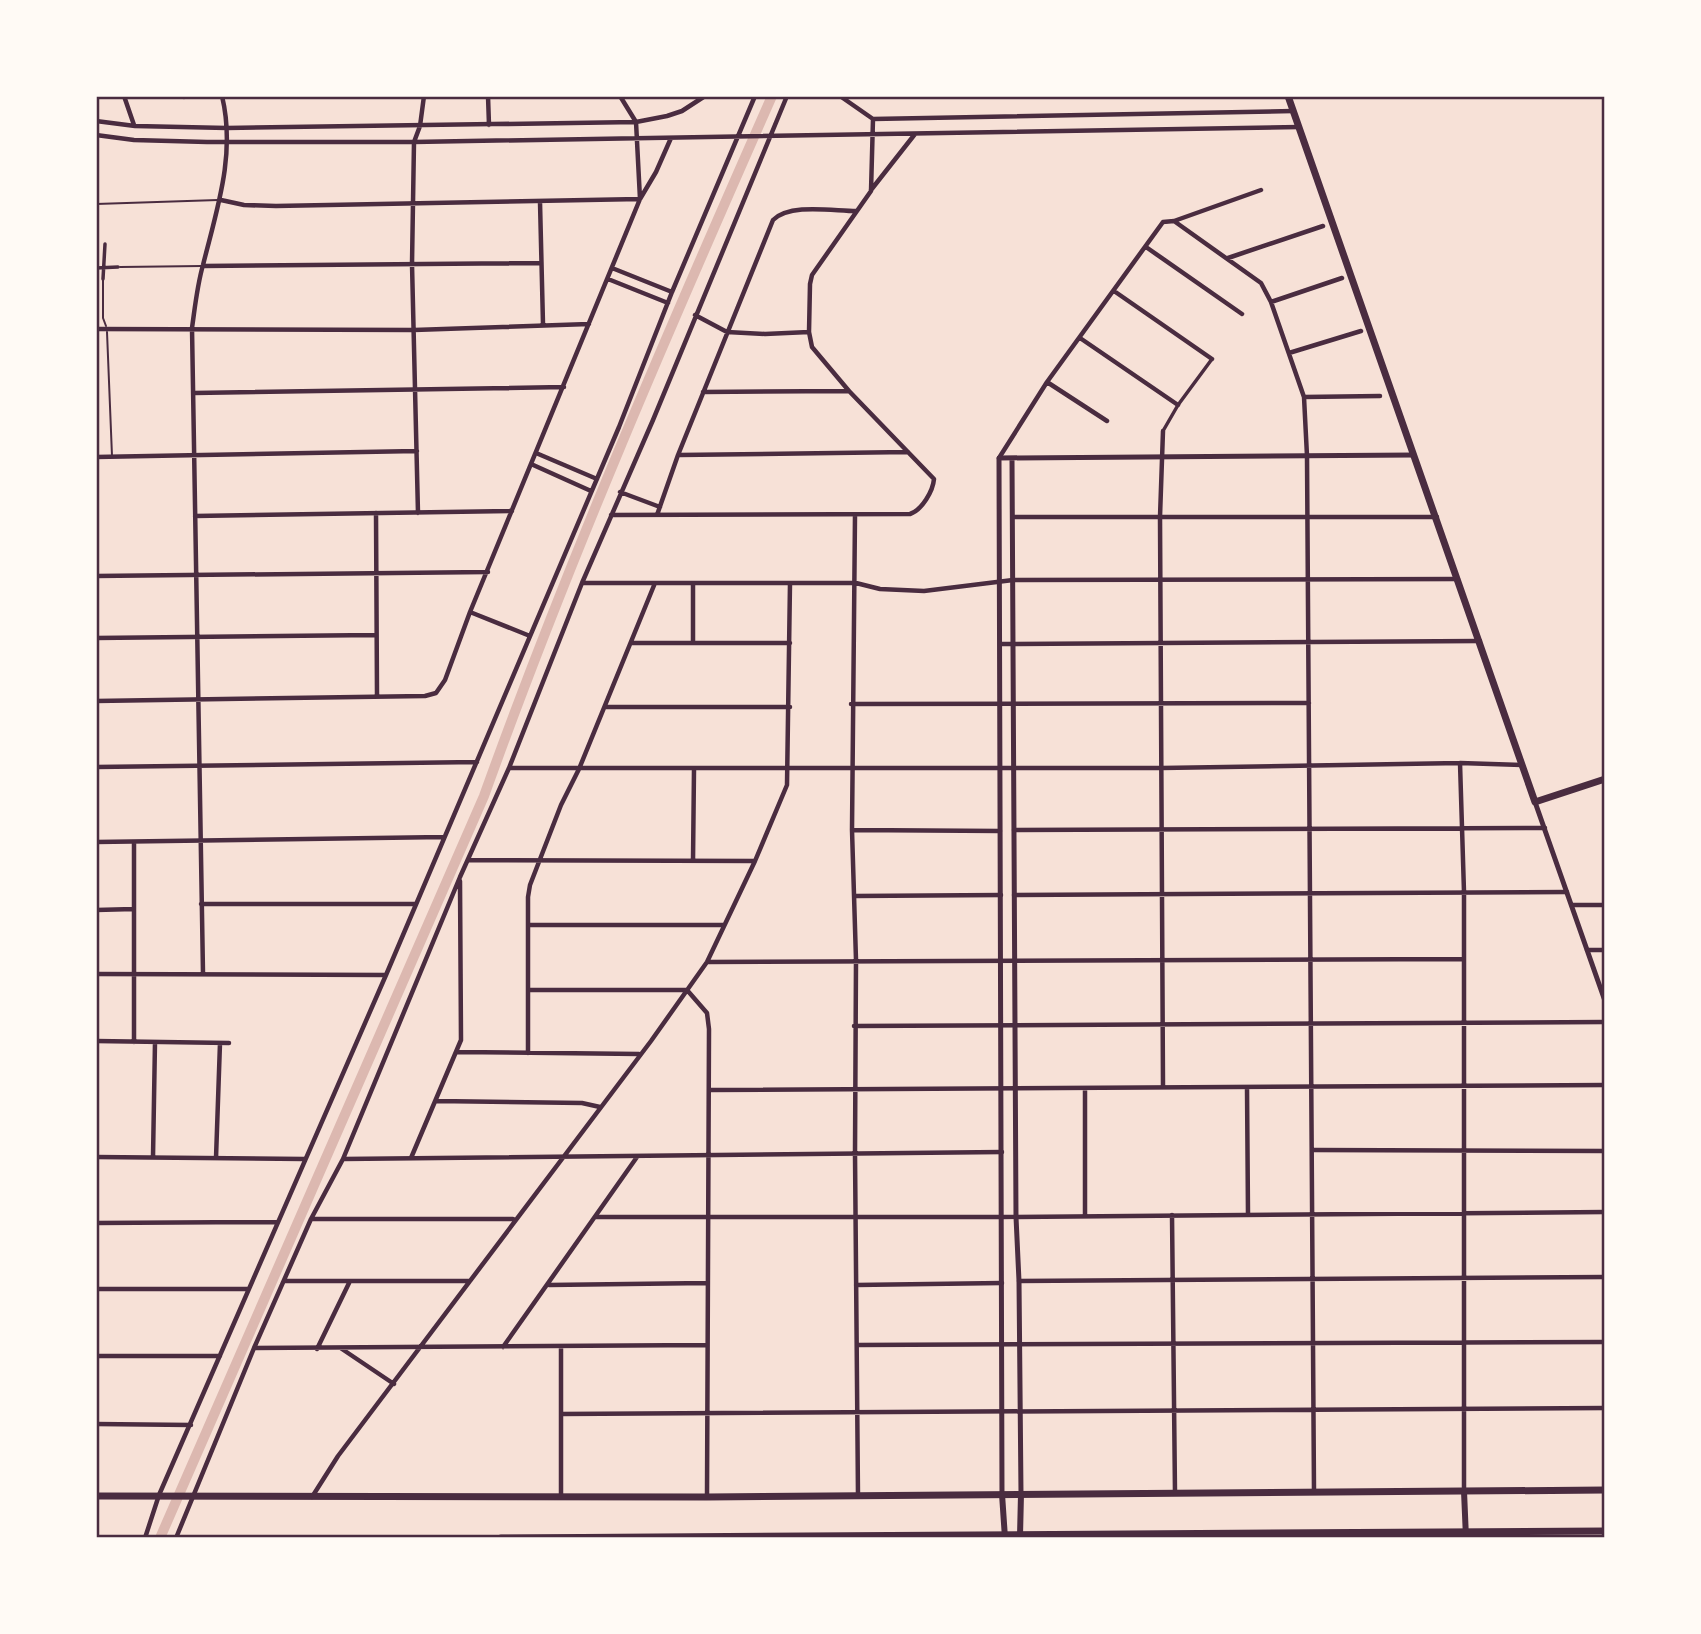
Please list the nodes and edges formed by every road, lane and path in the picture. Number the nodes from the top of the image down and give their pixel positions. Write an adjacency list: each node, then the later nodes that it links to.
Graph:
1 (124, 96): 16 (street)
2 (222, 96): 19 (street)
3 (424, 96): 17 (street)
4 (488, 96): 15 (street)
5 (620, 96): 14 (street)
6 (755, 96): 23 (street)
7 (787, 96): 24 (street)
8 (841, 96): 12 (street)
9 (1289, 96): 11 (main road)
10 (702, 97): 14 (street)
11 (1293, 111): 12 (street); 18 (main road)
12 (873, 119): 22 (street)
13 (96, 121): 16 (street)
14 (636, 121): 15 (street); 26 (street)
15 (489, 125): 17 (street)
16 (135, 126): 19 (street)
17 (420, 126): 19 (street); 28 (street)
18 (1299, 127): 20 (street); 87 (main road)
19 (227, 128): 27 (street)
20 (915, 134): 22 (street); 30 (street)
21 (96, 135): 27 (street)
22 (873, 135): 24 (street); 30 (street)
23 (741, 137): 24 (street); 25 (street); 53 (street)
24 (770, 137): 57 (street)
25 (672, 138): 26 (street); 31 (street)
26 (637, 139): 28 (street); 31 (street)
27 (227, 142): 28 (street); 32 (street)
28 (414, 142): 34 (street)
29 (1261, 190): 37 (street)
30 (871, 191): 36 (street)
31 (640, 199): 33 (street); 48 (street)
32 (221, 200): 34 (street); 35 (lane); 44 (street)
33 (540, 202): 34 (street); 42 (street)
34 (413, 203): 43 (street)
35 (96, 204)
36 (856, 211): 65 (street); 66 (street)
37 (1174, 221): 40 (street); 41 (street)
38 (1323, 226): 41 (street)
39 (106, 244): 45 (street)
40 (1146, 246): 52 (street); 56 (street)
41 (1227, 258): 54 (street)
42 (541, 263): 43 (street); 58 (street)
43 (412, 264): 44 (street); 63 (street)
44 (203, 266): 46 (lane); 60 (street)
45 (104, 267): 46 (street); 47 (street); 50 (street)
46 (118, 267)
47 (96, 268)
48 (612, 268): 51 (street); 53 (street)
49 (1342, 278): 54 (street)
50 (103, 279): 62 (lane)
51 (608, 279): 55 (street); 59 (street)
52 (1114, 291): 67 (street); 69 (street)
53 (672, 292): 55 (street)
54 (1271, 302): 68 (street)
55 (668, 303): 95 (street)
56 (1242, 314)
57 (695, 315): 65 (street); 97 (street)
58 (543, 324): 59 (street); 63 (street)
59 (589, 324): 71 (street)
60 (192, 328): 62 (street); 63 (street); 75 (street)
61 (96, 329): 62 (street)
62 (107, 329): 90 (lane)
63 (414, 330): 72 (street)
64 (1361, 331): 68 (street)
65 (727, 332): 66 (street); 74 (street)
66 (809, 332): 73 (street)
67 (1080, 338): 70 (street); 78 (street)
68 (1289, 353): 77 (street)
69 (1212, 359): 78 (street)
70 (1047, 382): 79 (street); 81 (street)
71 (564, 387): 72 (street); 84 (street)
72 (415, 389): 75 (street); 82 (street)
73 (849, 391): 74 (street); 83 (street)
74 (703, 392): 85 (street)
75 (194, 393): 86 (street)
76 (1380, 396): 77 (street)
77 (1304, 397): 88 (street)
78 (1178, 404): 80 (street)
79 (1107, 421)
80 (1163, 431): 91 (street)
81 (1008, 442): 92 (street); 93 (street)
82 (417, 451): 86 (street); 101 (street)
83 (909, 452): 85 (street); 103 (street)
84 (536, 453): 94 (street); 95 (street)
85 (678, 454): 98 (street)
86 (195, 455): 90 (street); 104 (street)
87 (1414, 455): 88 (street); 109 (main road)
88 (1307, 456): 91 (street); 108 (street)
89 (96, 457): 90 (street)
90 (112, 457)
91 (1162, 457): 93 (street); 107 (street)
92 (999, 458): 93 (street); 118 (street)
93 (1012, 458): 106 (street)
94 (531, 464): 96 (street); 99 (street)
95 (597, 479): 96 (street)
96 (592, 491): 126 (street)
97 (620, 492): 98 (street); 102 (street)
98 (660, 507): 105 (street)
99 (512, 511): 101 (street); 110 (street)
100 (376, 513): 101 (street); 104 (street); 111 (street)
101 (418, 513)
102 (611, 515): 105 (street); 119 (street)
103 (855, 515): 105 (street); 123 (street)
104 (195, 516): 112 (street)
105 (657, 516)
106 (1013, 517): 107 (street); 115 (street)
107 (1160, 517): 108 (street); 116 (street)
108 (1308, 517): 109 (street); 117 (street)
109 (1437, 517): 114 (main road)
110 (488, 572): 111 (street); 124 (street)
111 (376, 573): 112 (street); 125 (street)
112 (196, 575): 113 (street); 127 (street)
113 (96, 576)
114 (1459, 579): 117 (street); 129 (main road)
115 (1013, 580): 116 (street); 118 (street); 134 (street)
116 (1161, 580): 117 (street); 130 (street)
117 (1308, 580): 135 (street)
118 (1000, 581): 123 (street); 136 (street)
119 (582, 583): 120 (street); 153 (street)
120 (655, 583): 121 (street); 131 (street)
121 (693, 583): 122 (street); 132 (street)
122 (790, 583): 123 (street); 133 (street)
123 (856, 583): 143 (street)
124 (470, 612): 126 (street); 137 (street)
125 (376, 635): 127 (street); 137 (street)
126 (530, 636): 147 (street)
127 (197, 637): 128 (street); 138 (street)
128 (96, 638)
129 (1481, 641): 135 (street); 149 (main road)
130 (1161, 642): 134 (street); 135 (street); 141 (street)
131 (632, 643): 132 (street); 145 (street)
132 (693, 643): 133 (street)
133 (790, 643): 146 (street)
134 (1013, 643): 136 (street); 140 (street)
135 (1308, 643): 142 (street)
136 (1000, 644): 144 (street)
137 (377, 696): 138 (street)
138 (197, 699): 139 (street); 150 (street)
139 (96, 701)
140 (1013, 703): 141 (street); 144 (street); 157 (street)
141 (1161, 703): 142 (street); 158 (street)
142 (1309, 703): 151 (street)
143 (851, 704): 144 (street); 155 (street)
144 (1000, 704): 156 (street)
145 (605, 707): 146 (street); 159 (street)
146 (790, 708): 154 (street)
147 (477, 762): 150 (street); 170 (street)
148 (1460, 763): 149 (street); 151 (street); 163 (street)
149 (1522, 765): 162 (main road)
150 (198, 766): 152 (street); 171 (street)
151 (1309, 766): 158 (street); 165 (street)
152 (96, 767)
153 (509, 768): 159 (street); 174 (street)
154 (789, 768): 155 (street); 160 (street); 177 (street)
155 (852, 768): 156 (street); 166 (street)
156 (1000, 768): 157 (street); 169 (street)
157 (1014, 768): 158 (street); 167 (street)
158 (1162, 768): 168 (street)
159 (579, 769): 160 (street); 175 (street)
160 (694, 769): 176 (street)
161 (1605, 779): 162 (main road)
162 (1535, 802): 164 (street)
163 (1463, 828): 164 (street); 165 (street); 179 (street)
164 (1545, 828): 180 (street)
165 (1309, 829): 168 (street); 181 (street)
166 (852, 830): 169 (street); 185 (street)
167 (1014, 830): 168 (street); 184 (street)
168 (1162, 830): 182 (street)
169 (1000, 831): 183 (street)
170 (444, 837): 171 (street); 187 (street)
171 (200, 841): 173 (street); 186 (street)
172 (96, 842): 173 (street)
173 (134, 842): 190 (street)
174 (469, 860): 175 (street); 178 (street)
175 (541, 860): 176 (street); 192 (street)
176 (693, 861): 177 (street)
177 (755, 861): 193 (street)
178 (460, 877): 223 (street); 251 (street)
179 (1464, 892): 180 (street); 181 (street); 199 (street)
180 (1567, 892): 188 (street)
181 (1309, 893): 182 (street); 198 (street)
182 (1162, 894): 184 (street); 197 (street)
183 (1001, 895): 185 (street); 201 (street)
184 (1014, 895): 196 (street)
185 (855, 896): 200 (street)
186 (201, 904): 187 (street); 204 (street)
187 (416, 904): 206 (street)
188 (1572, 905): 189 (street); 194 (street)
189 (1605, 905)
190 (134, 909): 191 (street); 203 (street)
191 (96, 910)
192 (528, 925): 193 (street); 207 (street)
193 (724, 925): 202 (street)
194 (1587, 950): 195 (street); 209 (street)
195 (1605, 950)
196 (1014, 959): 197 (street); 201 (street); 216 (street)
197 (1163, 959): 198 (street); 213 (street)
198 (1310, 959): 199 (street); 214 (street)
199 (1463, 959): 211 (street)
200 (856, 960): 201 (street); 202 (street); 215 (street)
201 (1001, 960): 217 (street)
202 (707, 962): 208 (street)
203 (134, 973): 204 (street); 205 (street); 219 (street)
204 (202, 973): 206 (street)
205 (96, 974)
206 (386, 975): 250 (street)
207 (528, 990): 208 (street); 224 (street)
208 (687, 990): 225 (street); 235 (street)
209 (1603, 991): 210 (street)
210 (1605, 1001)
211 (1463, 1022): 212 (street); 214 (street); 227 (street)
212 (1605, 1022)
213 (1163, 1024): 214 (street); 216 (street); 228 (street)
214 (1311, 1024): 230 (street)
215 (855, 1026): 217 (street); 234 (street)
216 (1015, 1026): 217 (street); 232 (street)
217 (1001, 1027): 231 (street)
218 (96, 1041): 219 (street)
219 (134, 1042): 220 (street)
220 (155, 1042): 221 (street); 246 (street)
221 (220, 1043): 222 (street); 248 (street)
222 (229, 1043)
223 (456, 1052): 224 (street); 236 (street)
224 (528, 1053): 225 (street)
225 (640, 1054): 237 (street)
226 (1605, 1085): 227 (street)
227 (1463, 1086): 230 (street); 239 (street)
228 (1163, 1087): 229 (street); 233 (street)
229 (1247, 1087): 230 (street); 256 (street)
230 (1313, 1087): 238 (street)
231 (1001, 1088): 232 (street); 234 (street); 241 (street)
232 (1015, 1088): 233 (street); 261 (street)
233 (1085, 1088): 257 (street)
234 (855, 1089): 235 (street); 242 (street)
235 (709, 1090): 244 (street)
236 (436, 1101): 237 (street); 249 (street)
237 (600, 1107): 247 (street)
238 (1314, 1150): 239 (street); 254 (street)
239 (1464, 1151): 240 (street); 253 (street)
240 (1605, 1151)
241 (1002, 1152): 242 (street); 260 (street)
242 (855, 1154): 244 (street); 259 (street)
243 (638, 1156): 244 (street); 247 (street); 258 (street)
244 (708, 1156): 262 (street)
245 (96, 1157): 246 (street)
246 (153, 1157): 248 (street)
247 (561, 1157): 249 (street); 264 (street)
248 (216, 1158): 250 (street)
249 (411, 1158): 251 (street)
250 (304, 1159): 265 (street)
251 (343, 1159): 263 (street)
252 (1605, 1212): 253 (street)
253 (1464, 1213): 254 (street); 269 (street)
254 (1314, 1214): 256 (street); 268 (street)
255 (1172, 1215): 256 (street); 257 (street); 270 (street)
256 (1248, 1215)
257 (1085, 1216): 261 (street)
258 (595, 1217): 262 (street); 277 (street)
259 (855, 1217): 260 (street); 262 (street); 278 (street)
260 (1002, 1217): 261 (street); 276 (street)
261 (1016, 1217): 274 (street)
262 (708, 1218): 275 (street)
263 (311, 1219): 264 (street); 271 (street)
264 (514, 1219): 273 (street)
265 (277, 1222): 266 (street); 280 (street)
266 (96, 1223)
267 (1605, 1277): 269 (street)
268 (1313, 1278): 269 (street); 270 (street); 282 (street)
269 (1464, 1278): 283 (street)
270 (1173, 1279): 274 (street); 286 (street)
271 (285, 1281): 272 (street); 291 (street)
272 (350, 1281): 273 (street); 294 (street)
273 (470, 1281): 293 (street)
274 (1019, 1281): 285 (street)
275 (707, 1283): 277 (street); 287 (street)
276 (1002, 1283): 278 (street); 284 (street)
277 (548, 1285): 289 (street)
278 (856, 1285): 288 (street)
279 (96, 1289): 280 (street)
280 (248, 1289): 296 (street)
281 (1605, 1342): 283 (street)
282 (1313, 1343): 283 (street); 286 (street); 299 (street)
283 (1465, 1343): 300 (street)
284 (1002, 1344): 285 (street); 288 (street); 304 (street)
285 (1020, 1344): 286 (street); 301 (street)
286 (1173, 1344): 302 (street)
287 (707, 1345): 290 (street); 305 (street)
288 (857, 1345): 303 (street)
289 (502, 1347): 290 (street); 293 (street)
290 (561, 1347): 306 (street)
291 (254, 1348): 294 (street); 317 (street)
292 (341, 1348): 293 (street); 294 (street); 297 (street)
293 (420, 1348): 297 (street)
294 (317, 1349)
295 (96, 1356): 296 (street)
296 (220, 1356): 308 (street)
297 (394, 1384): 319 (street)
298 (1605, 1408): 300 (street)
299 (1313, 1409): 300 (street); 302 (street); 311 (street)
300 (1465, 1409): 310 (street)
301 (1020, 1411): 302 (street); 304 (street); 314 (street)
302 (1174, 1411): 312 (street)
303 (858, 1412): 304 (street); 305 (street); 318 (street)
304 (1002, 1412): 313 (street)
305 (707, 1413): 306 (street); 321 (street)
306 (561, 1414): 320 (street)
307 (96, 1424): 308 (street)
308 (191, 1425): 315 (street)
309 (1605, 1490): 310 (main road)
310 (1465, 1491): 311 (main road); 325 (main road)
311 (1314, 1492): 312 (main road)
312 (1175, 1493): 314 (main road)
313 (1002, 1494): 314 (main road); 318 (main road); 328 (main road)
314 (1021, 1494): 329 (main road)
315 (163, 1495): 316 (main road); 317 (main road); 330 (street)
316 (96, 1496)
317 (192, 1496): 319 (main road); 331 (street)
318 (858, 1496): 321 (main road)
319 (312, 1497): 320 (main road)
320 (561, 1497): 321 (main road)
321 (707, 1497)
322 (1605, 1531): 325 (main road)
323 (1171, 1535): 324 (main road); 329 (main road)
324 (1317, 1535): 325 (main road)
325 (1466, 1535)
326 (702, 1536): 327 (main road); 332 (main road)
327 (857, 1536): 328 (main road)
328 (1004, 1536): 329 (main road)
329 (1020, 1536)
330 (145, 1538)
331 (176, 1538)
332 (501, 1538)

